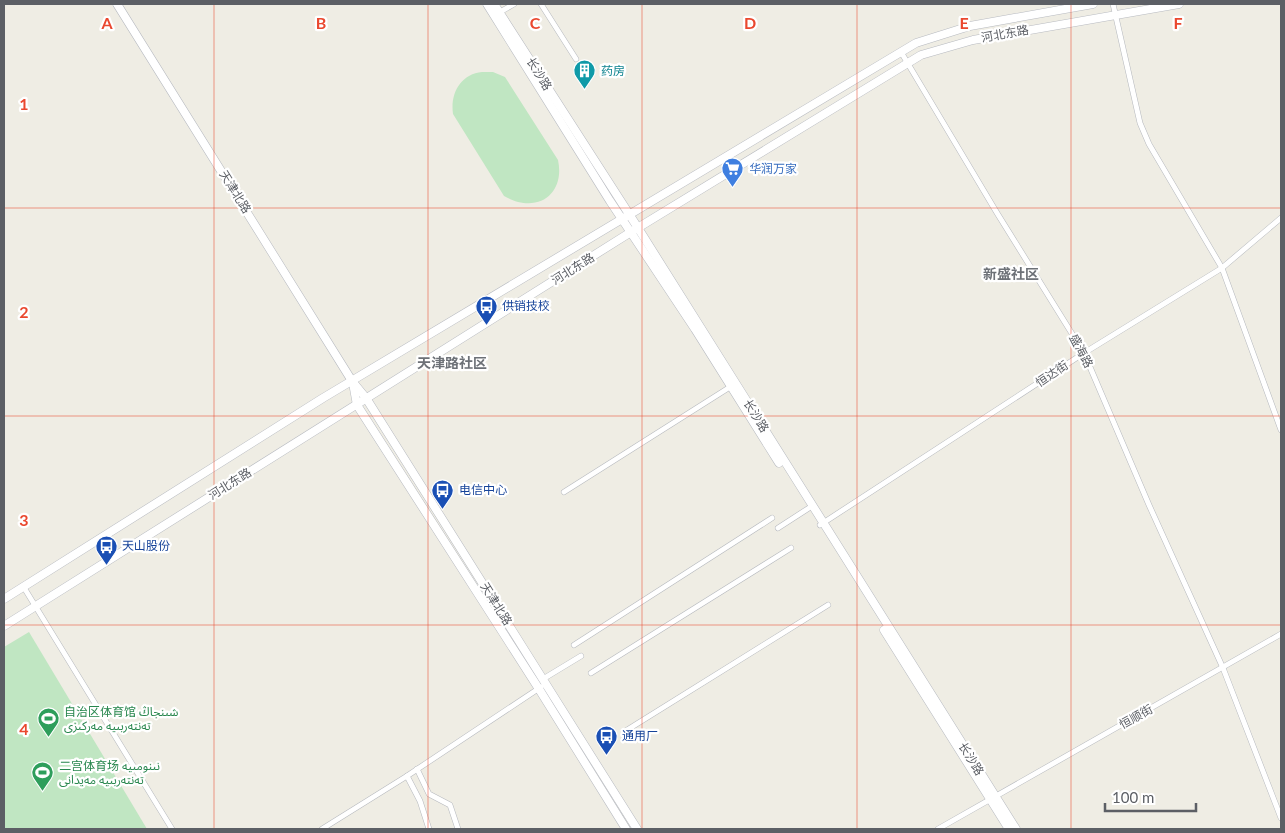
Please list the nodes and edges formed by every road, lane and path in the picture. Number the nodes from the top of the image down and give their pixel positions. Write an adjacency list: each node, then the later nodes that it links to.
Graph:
1 (117, 4): 19 (street, 天津北路)
2 (487, 4): 14 (street, 长沙路)
3 (494, 4): 9 (street, 长沙路)
4 (514, 4): 9 (street)
5 (541, 4): 12 (street)
6 (1093, 4): 11 (street)
7 (1112, 4): 10 (street)
8 (1179, 4): 10 (street, 河北东路)
9 (500, 12): 14 (street, 长沙路)
10 (1115, 15): 13 (street, 河北东路); 17 (street)
11 (901, 52): 13 (street, 盛海路); 14 (street)
12 (576, 58)
13 (907, 63): 16 (street, 河北东路); 18 (street, 盛海路)
14 (625, 217): 16 (street, 长沙路); 19 (street)
15 (1281, 218): 17 (street, 恒达街)
16 (634, 230): 20 (street, 长沙路); 21 (street, 河北东路); 27 (street, 长沙路)
17 (1222, 268): 18 (street, 恒达街); 23 (street)
18 (1084, 353): 27 (street, 恒达街); 38 (street, 盛海路)
19 (352, 381): 21 (street, 天津北路); 22 (street, 天津北路); 30 (street)
20 (730, 387): 24 (street); 25 (street, 长沙路)
21 (366, 398): 22 (street, 河北东路); 40 (street, 天津北路)
22 (357, 405): 33 (street, 河北东路); 40 (street, 天津北路)
23 (1281, 430)
24 (564, 492)
25 (809, 508): 27 (street, 长沙路); 28 (street)
26 (772, 518): 36 (street)
27 (822, 524): 44 (street, 长沙路)
28 (778, 528)
29 (790, 548): 39 (street)
30 (23, 586): 31 (street); 33 (street)
31 (4, 598)
32 (828, 605): 41 (street)
33 (35, 606): 34 (street, 河北东路); 46 (street)
34 (4, 626)
35 (1281, 634): 38 (street, 恒顺街)
36 (574, 646)
37 (580, 656): 40 (street)
38 (1224, 668): 44 (street, 恒顺街); 45 (street, 盛海路)
39 (592, 673)
40 (542, 684): 42 (street); 50 (street, 天津北路); 51 (street, 天津北路)
41 (627, 730)
42 (417, 769): 43 (street); 49 (street)
43 (407, 776): 47 (street); 48 (street)
44 (992, 797): 52 (street, 恒顺街); 53 (street, 长沙路); 54 (street, 长沙路)
45 (1281, 818)
46 (172, 829)
47 (322, 829)
48 (429, 829)
49 (458, 829)
50 (626, 829)
51 (637, 829)
52 (938, 829)
53 (1009, 829)
54 (1016, 829)

